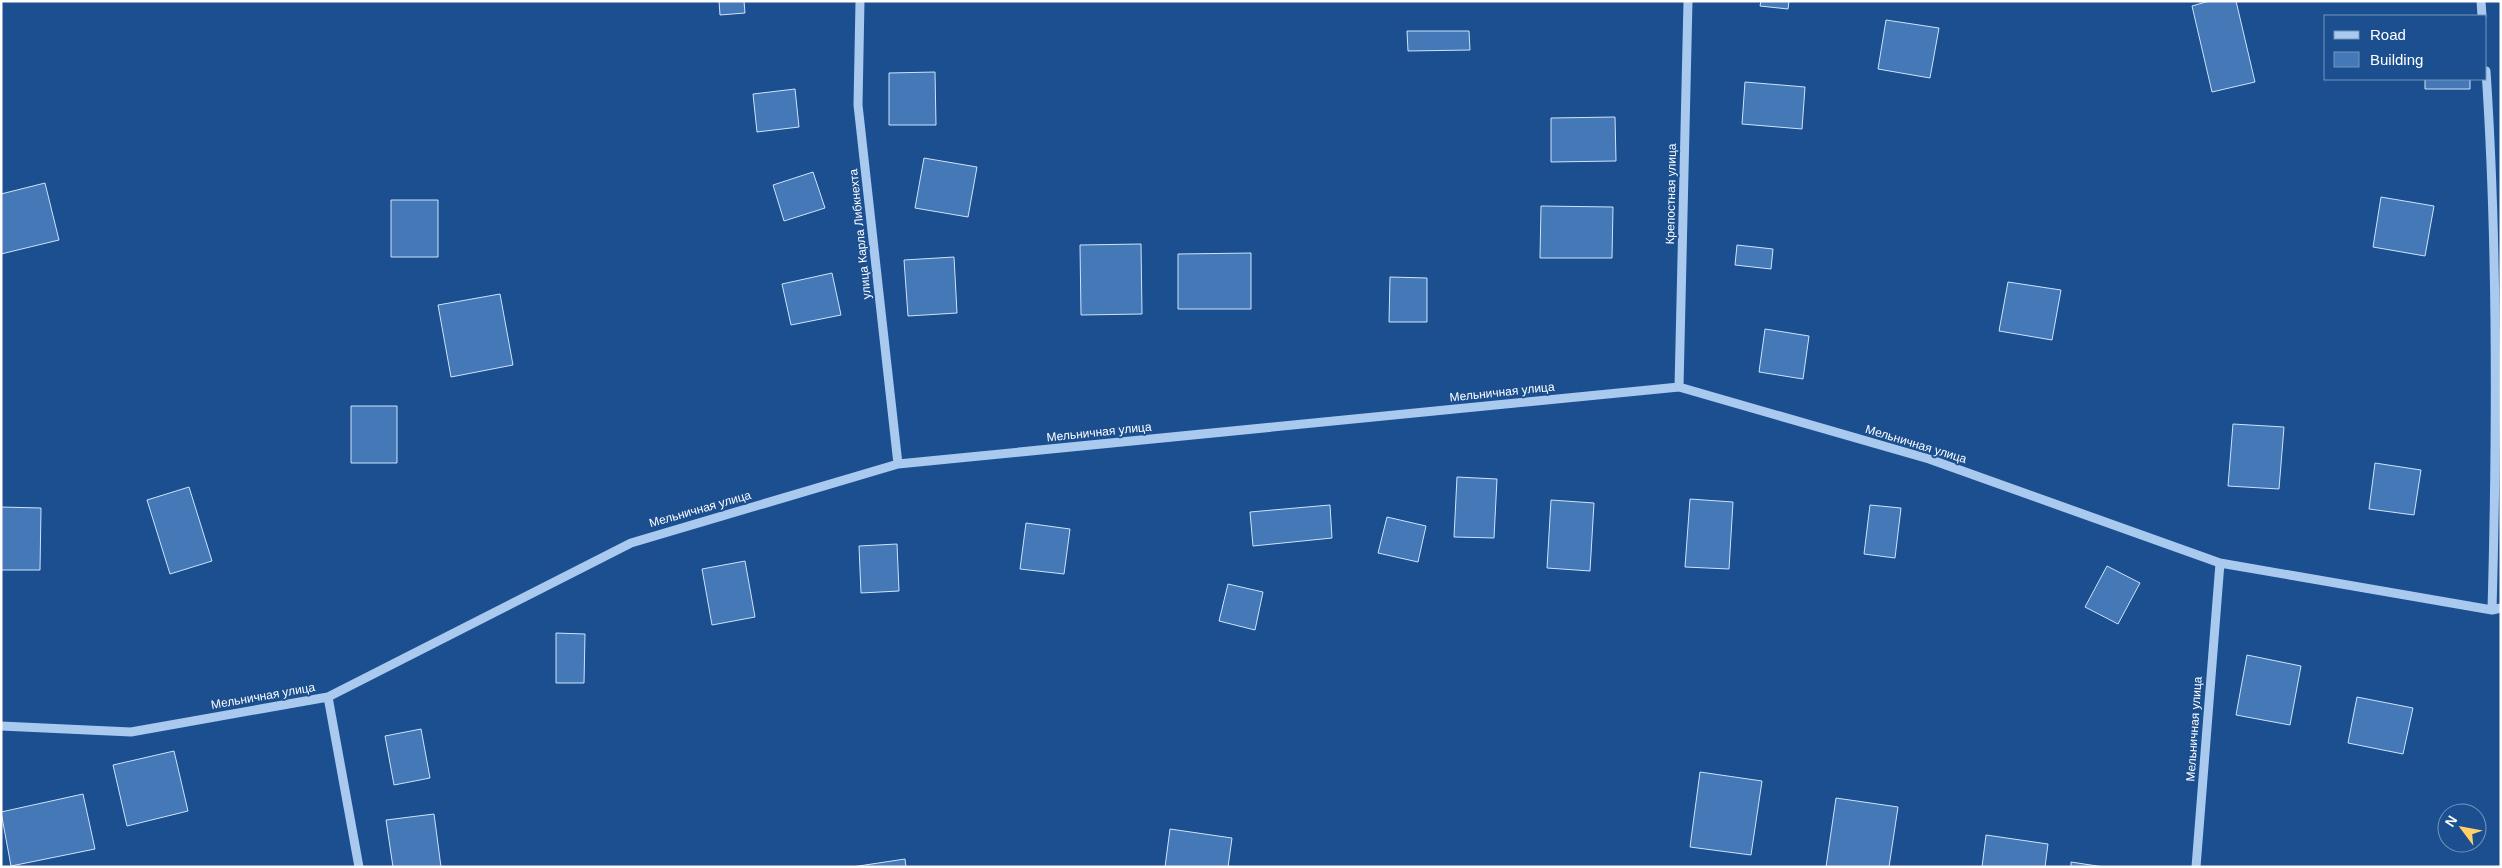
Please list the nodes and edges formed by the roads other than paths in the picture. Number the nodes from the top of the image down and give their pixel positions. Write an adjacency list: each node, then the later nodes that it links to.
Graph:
1 (860, 1): 7 (street, улица Карла Либкнехта)
2 (1688, 1): 6 (street, Крепостная улица)
3 (2481, 1): 4 (street)
4 (2482, 15)
5 (2487, 80): 9 (street)
6 (1679, 387): 7 (street, Мельничная улица); 8 (street, Мельничная улица)
7 (898, 464): 10 (street, Мельничная улица)
8 (2220, 562): 9 (street, Мельничная улица); 13 (street, Мельничная улица)
9 (2496, 609)
10 (328, 697): 11 (street, Мельничная улица); 12 (street)
11 (1, 726)
12 (359, 867)
13 (2196, 867)

